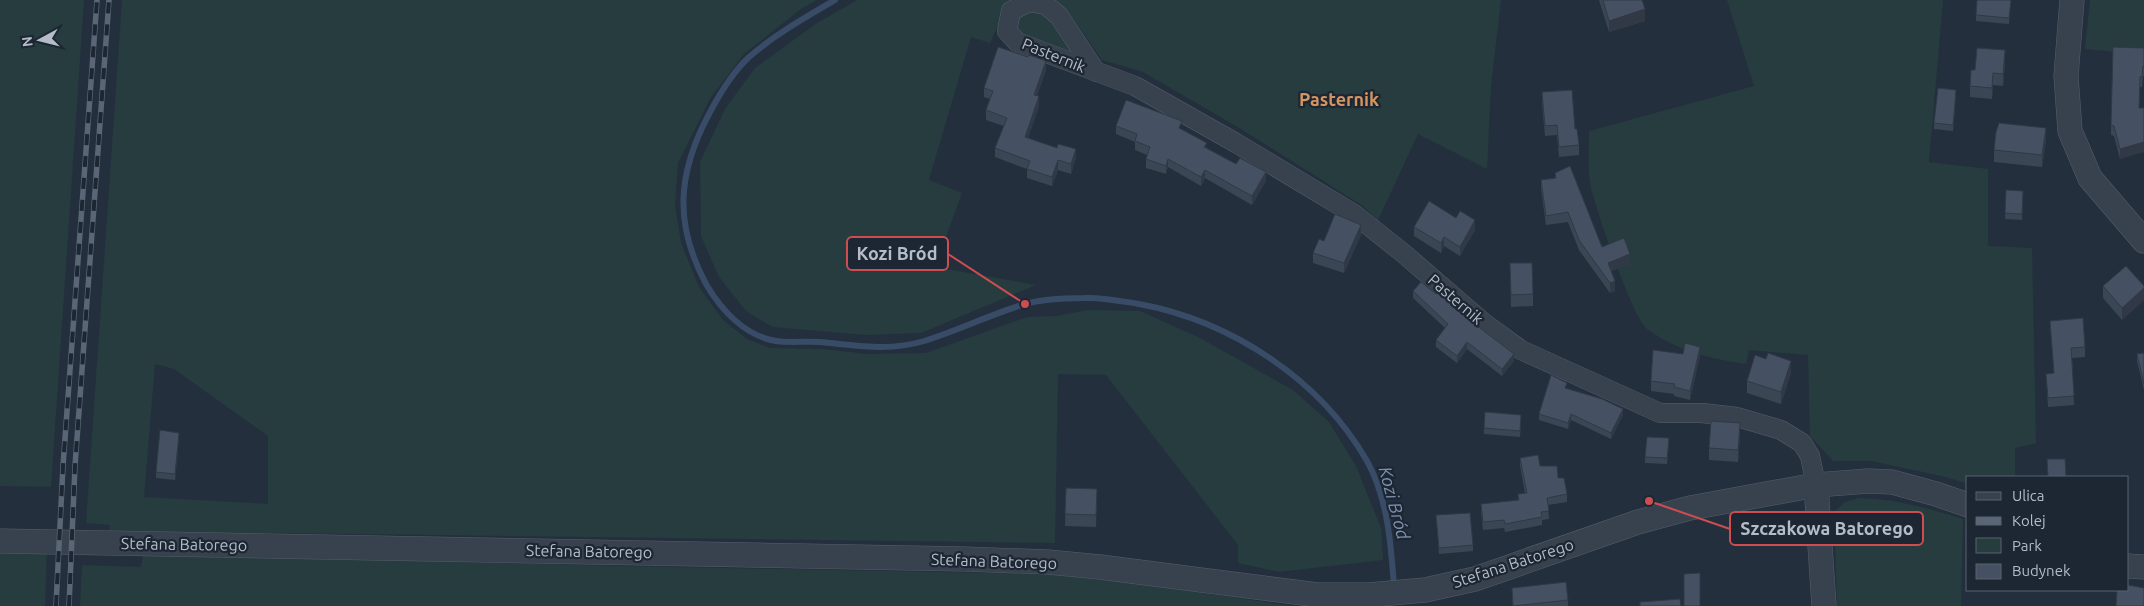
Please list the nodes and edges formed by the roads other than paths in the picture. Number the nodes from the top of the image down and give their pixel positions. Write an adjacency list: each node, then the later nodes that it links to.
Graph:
1 (2072, 0): 3 (street)
2 (1096, 72): 2 (street, Pasternik); 4 (street, Pasternik)
3 (2144, 241)
4 (1816, 485): 5 (street, Stefana Batorego); 6 (street, Stefana Batorego); 9 (street)
5 (1966, 504)
6 (0, 541)
7 (2129, 566): 8 (street)
8 (2144, 567)
9 (1824, 606)

